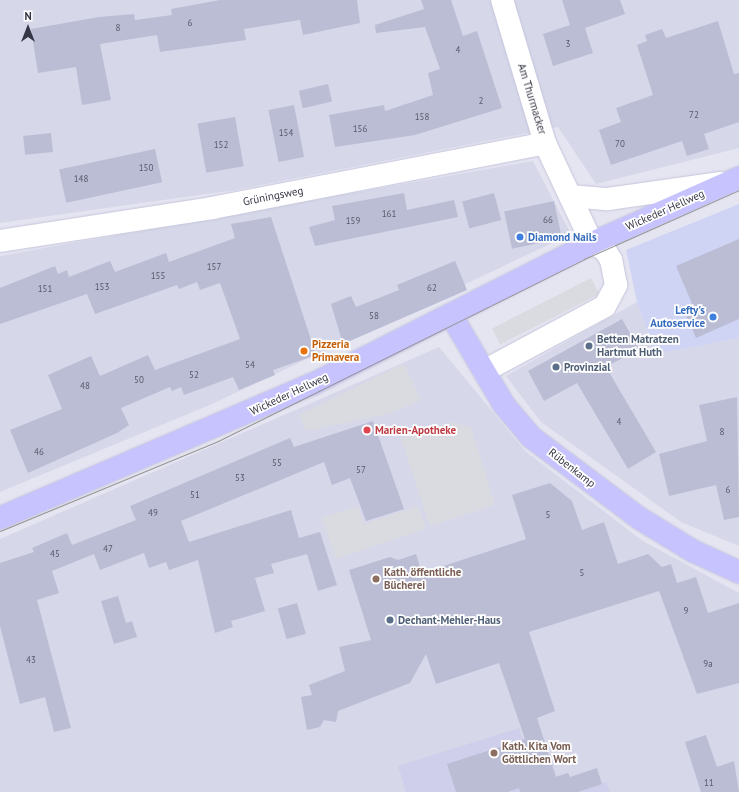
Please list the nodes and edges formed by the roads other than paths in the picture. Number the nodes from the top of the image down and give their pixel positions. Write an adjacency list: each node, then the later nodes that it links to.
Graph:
1 (502, 0): 2 (street, Am Thurmacker)
2 (545, 143): 4 (street, Am Thurmacker); 5 (street, Grüningsweg)
3 (735, 180): 4 (street); 6 (main road, Wickeder Hellweg)
4 (570, 196): 6 (street, Am Thurmacker)
5 (0, 241)
6 (592, 243): 7 (main road, Wickeder Hellweg); 8 (street)
7 (451, 315): 8 (main road, Rübenkamp); 9 (main road, Wickeder Hellweg)
8 (484, 371): 10 (main road, Rübenkamp)
9 (0, 518)
10 (739, 572)

